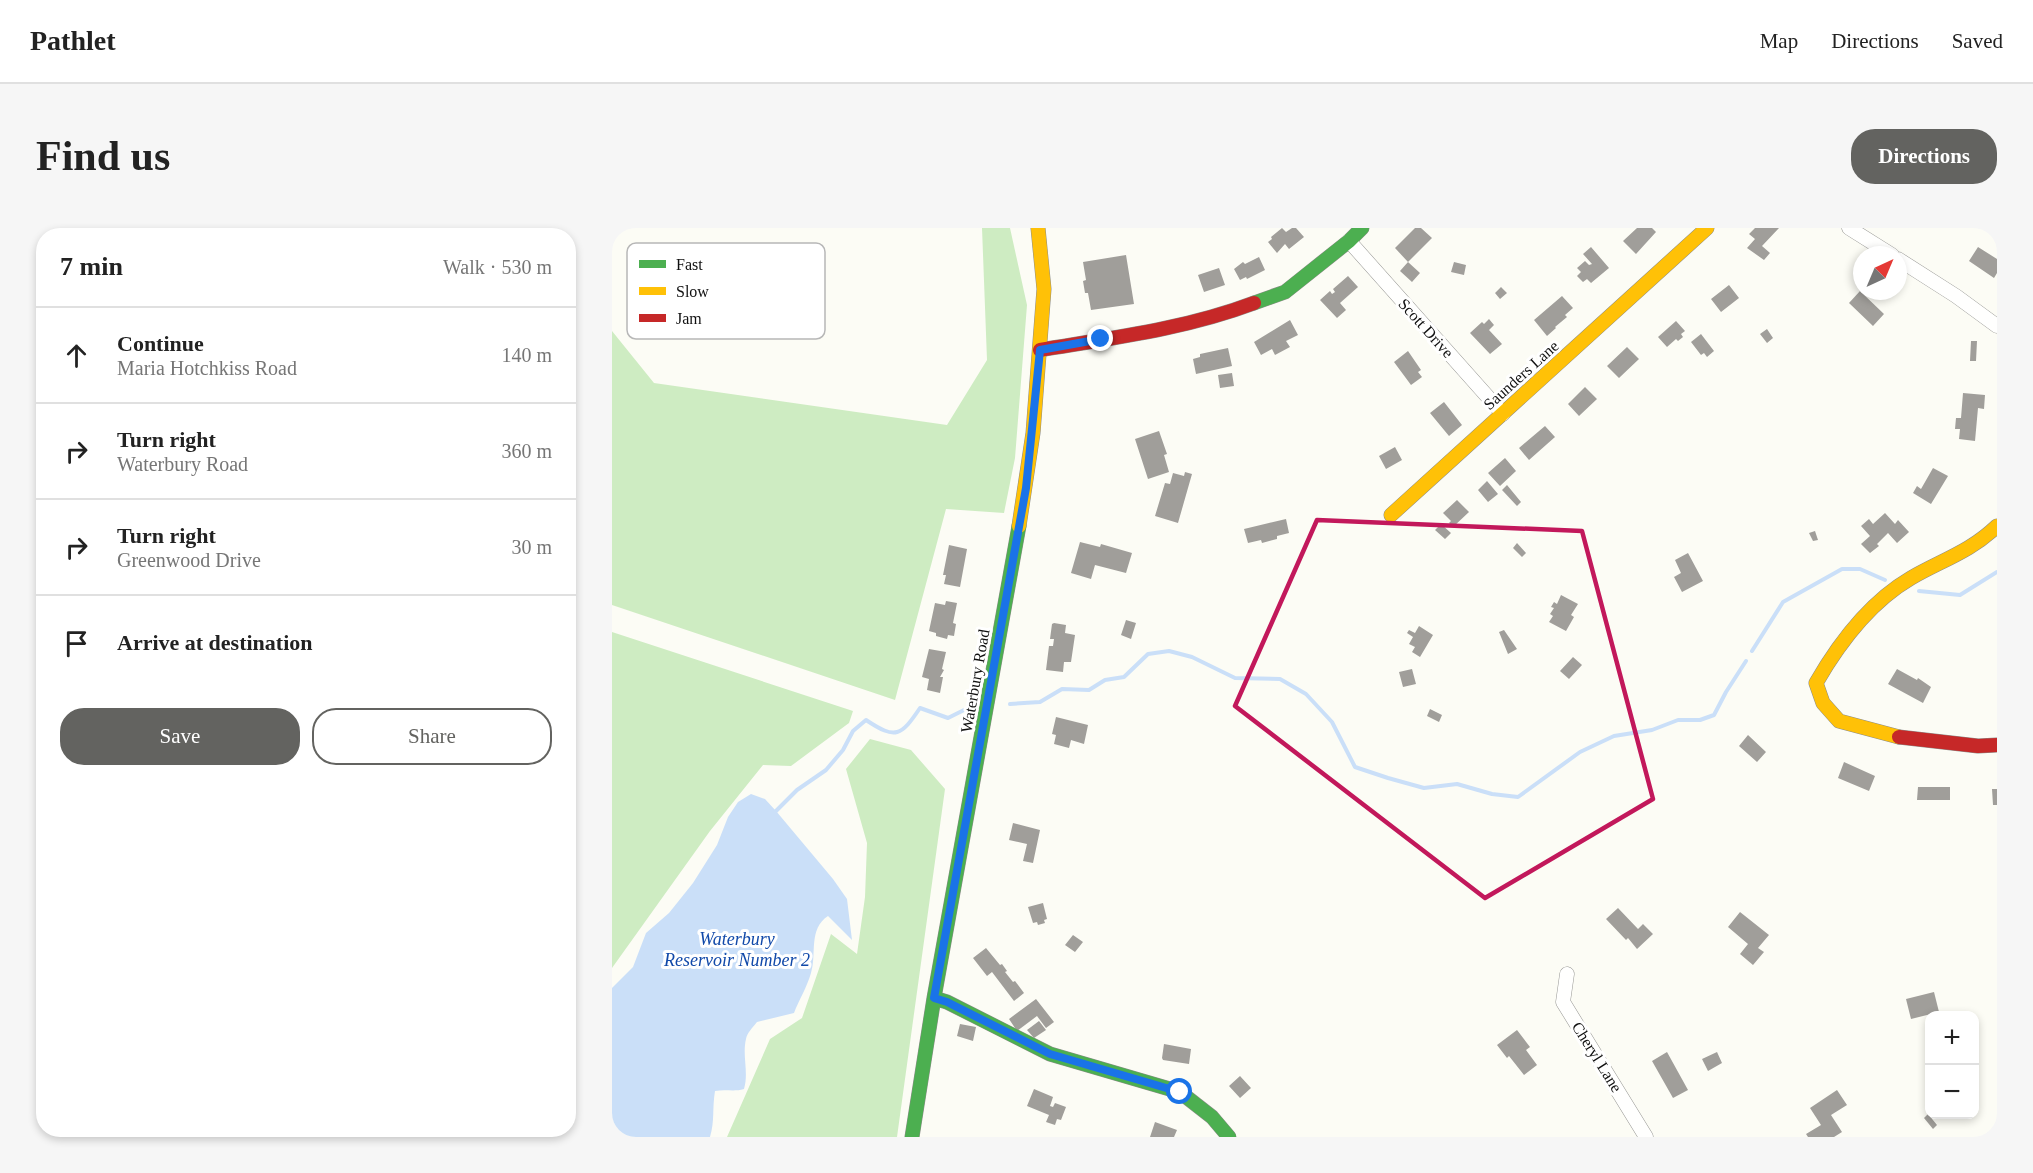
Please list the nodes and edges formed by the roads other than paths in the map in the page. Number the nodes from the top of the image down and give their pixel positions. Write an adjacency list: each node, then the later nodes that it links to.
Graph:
1 (1038, 228): 9 (street, Waterbury Road)
2 (1362, 228): 5 (street)
3 (1707, 228): 10 (street, Saunders Lane)
4 (1849, 228): 6 (street)
5 (1349, 241): 9 (street); 10 (street, Scott Drive)
6 (1878, 246)
7 (1907, 265): 8 (street)
8 (1997, 326)
9 (1040, 350): 15 (street, Waterbury Road)
10 (1503, 414): 11 (street, Saunders Lane)
11 (1391, 515)
12 (1997, 526): 13 (street)
13 (1997, 745)
14 (1567, 974): 18 (street, Cheryl Lane)
15 (934, 998): 16 (street, Waterbury Road); 17 (street)
16 (912, 1137)
17 (1229, 1137)
18 (1646, 1137)

